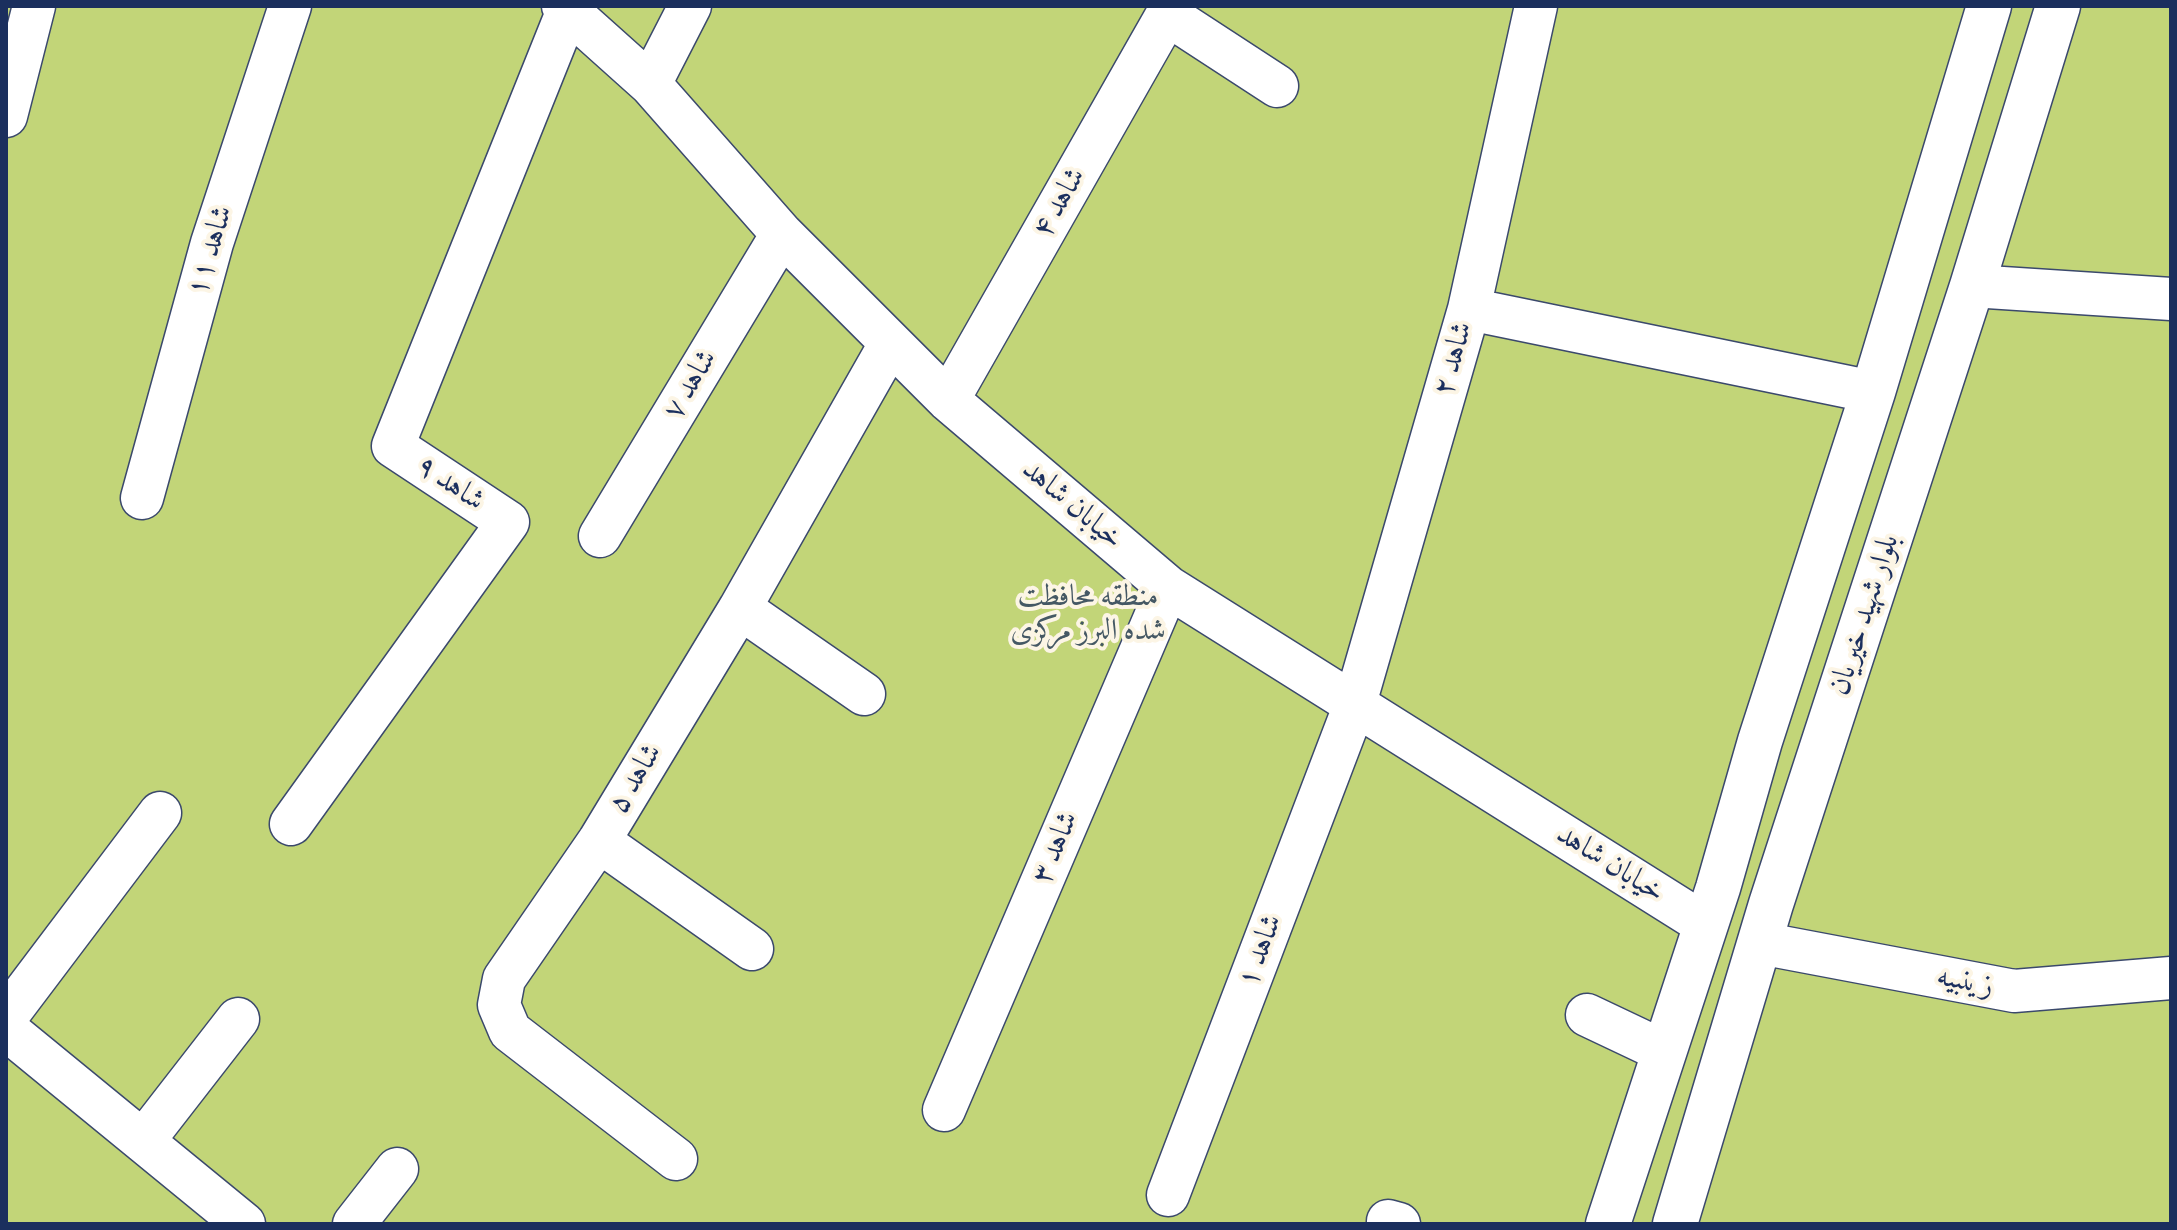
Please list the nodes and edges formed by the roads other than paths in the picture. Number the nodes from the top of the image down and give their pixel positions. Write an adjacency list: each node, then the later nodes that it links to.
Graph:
1 (34, 6): 11 (street)
2 (290, 6): 19 (street, شاهد ۱۱)
3 (690, 6): 9 (street)
4 (1536, 6): 15 (street, شاهد ۲)
5 (1989, 6): 17 (main road, بلوار شهید خیریان)
6 (2058, 6): 13 (main road, بلوار شهید خیریان)
7 (566, 8): 9 (street, خیابان شاهد); 26 (street, شاهد ۹)
8 (1170, 10): 10 (street); 18 (street, شاهد ۴)
9 (650, 84): 12 (street, خیابان شاهد)
10 (1277, 86)
11 (6, 116)
12 (782, 234): 16 (street, خیابان شاهد); 20 (street, شاهد ۷)
13 (1972, 286): 14 (street); 29 (main road, بلوار شهید خیریان)
14 (2171, 299)
15 (1469, 309): 17 (street); 24 (street, شاهد ۲)
16 (890, 344): 18 (street, خیابان شاهد); 22 (street, شاهد ۵)
17 (1873, 392): 28 (main road, بلوار شهید خیریان)
18 (948, 400): 21 (street, خیابان شاهد)
19 (142, 498)
20 (600, 536)
21 (1168, 587): 24 (street, خیابان شاهد); 37 (street, شاهد ۳)
22 (740, 608): 23 (street); 27 (street, شاهد ۵)
23 (864, 694)
24 (1354, 707): 28 (street, خیابان شاهد); 41 (street, شاهد ۱)
25 (160, 813): 33 (street)
26 (291, 824)
27 (599, 841): 30 (street); 39 (street, شاهد ۵)
28 (1706, 925): 29 (main road); 36 (main road, بلوار شهید خیریان)
29 (1760, 943): 31 (street, زینبیه); 47 (main road, بلوار شهید خیریان)
30 (752, 949)
31 (2171, 978)
32 (1587, 1015): 36 (street)
33 (6, 1017)
34 (238, 1019): 38 (street)
35 (6, 1029): 38 (street)
36 (1663, 1051): 46 (main road, بلوار شهید خیریان)
37 (944, 1110)
38 (144, 1140): 42 (street)
39 (676, 1159)
40 (397, 1169): 43 (street)
41 (1168, 1195)
42 (244, 1224)
43 (354, 1224)
44 (1388, 1224): 45 (street)
45 (1399, 1224)
46 (1608, 1224)
47 (1675, 1224)

